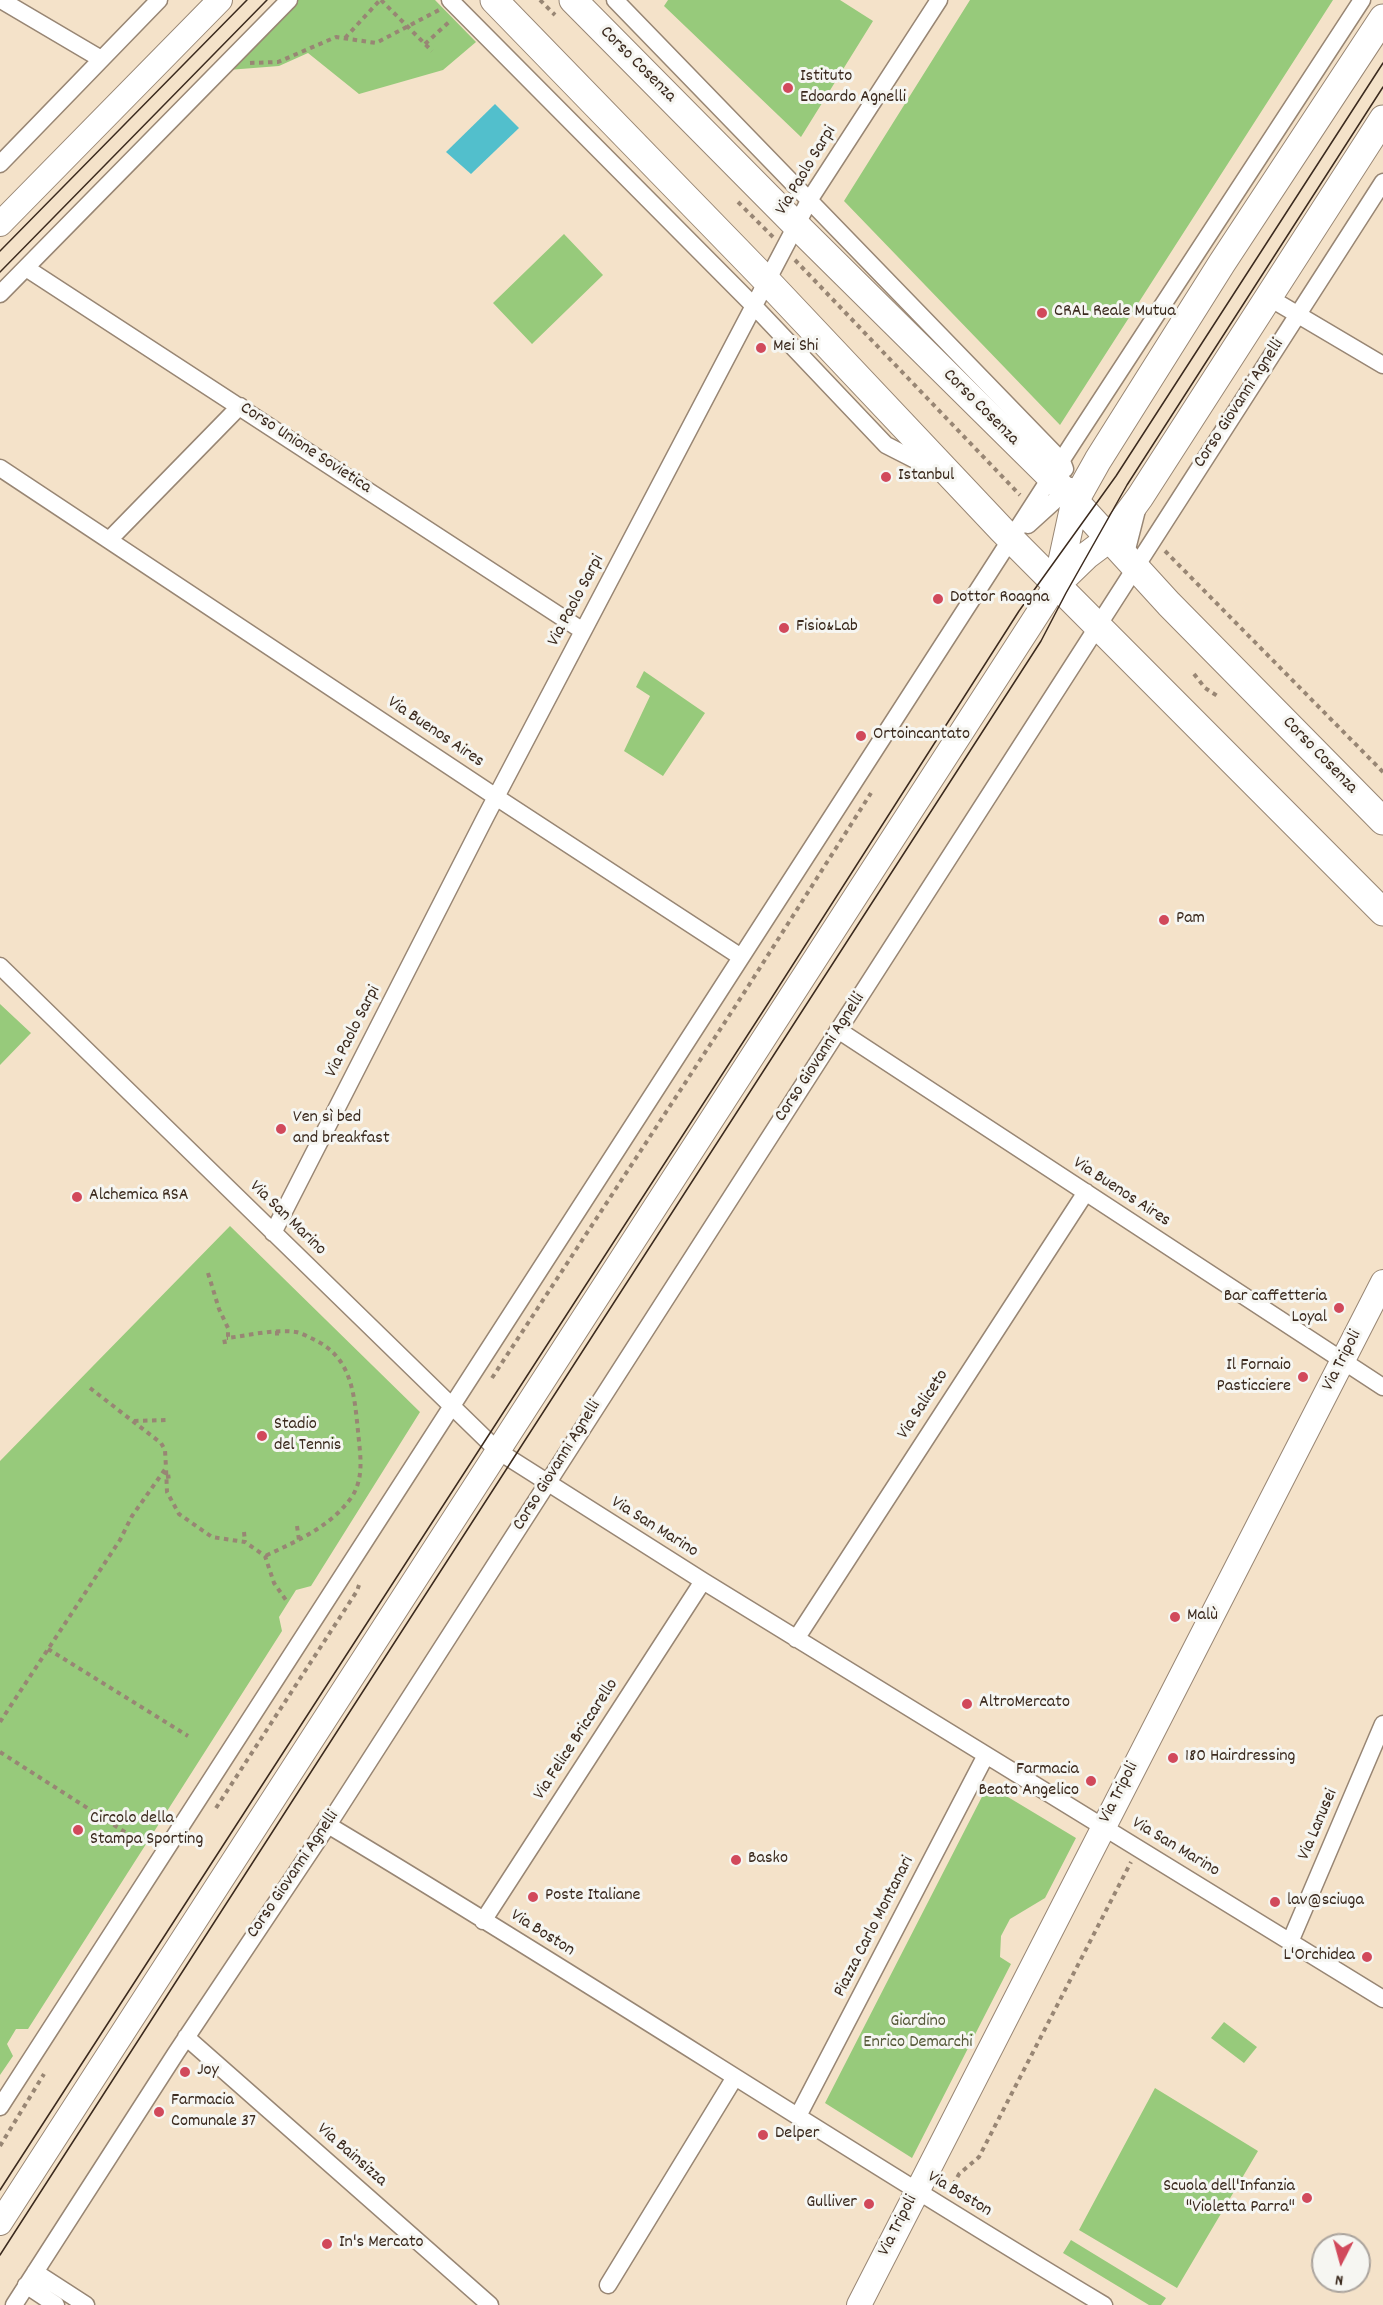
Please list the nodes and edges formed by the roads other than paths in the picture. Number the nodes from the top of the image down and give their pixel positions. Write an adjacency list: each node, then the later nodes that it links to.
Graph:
1 (1, 0): 12 (street)
2 (159, 0): 12 (street)
3 (220, 0): 17 (main road)
4 (289, 0): 20 (street)
5 (494, 0): 21 (main road)
6 (573, 0): 18 (main road, Corso Cosenza)
7 (615, 0): 16 (street, Corso Cosenza)
8 (939, 0): 16 (street, Via Paolo Sarpi)
9 (1362, 0): 19 (street, Corso Giovanni Agnelli)
10 (455, 5): 24 (street)
11 (1383, 18): 19 (main road, Corso Giovanni Agnelli)
12 (101, 59): 14 (street)
13 (1383, 119): 23 (main road, Corso Giovanni Agnelli)
14 (0, 164)
15 (1383, 182): 25 (street, Corso Giovanni Agnelli)
16 (810, 199): 18 (street, Via Paolo Sarpi); 30 (street, Corso Cosenza)
17 (1, 222)
18 (796, 225): 21 (street, Via Paolo Sarpi); 30 (main road, Corso Cosenza)
19 (1211, 255): 30 (street, Corso Giovanni Agnelli); 30 (main road, Corso Giovanni Agnelli)
20 (26, 268): 22 (street); 27 (street, Corso Unione Sovietica)
21 (767, 281): 24 (street, Via Paolo Sarpi); 29 (main road)
22 (0, 294)
23 (1268, 297): 25 (street); 33 (main road, Corso Giovanni Agnelli)
24 (754, 306): 29 (street); 36 (street, Via Paolo Sarpi)
25 (1298, 315): 26 (street); 33 (street, Corso Giovanni Agnelli)
26 (1383, 365)
27 (240, 406): 31 (street); 36 (street, Corso Unione Sovietica)
28 (0, 468): 31 (street, Via Buenos Aires)
29 (955, 480): 32 (main road)
30 (1065, 484): 32 (street, Corso Giovanni Agnelli); 33 (main road, Corso Cosenza); 34 (main road, Corso Giovanni Agnelli)
31 (109, 540): 37 (street, Via Buenos Aires)
32 (1012, 540): 34 (main road); 40 (street, Corso Giovanni Agnelli)
33 (1124, 553): 34 (main road, Corso Giovanni Agnelli); 35 (street, Corso Giovanni Agnelli); 38 (main road, Corso Cosenza)
34 (1057, 584): 35 (main road); 49 (main road, Corso Giovanni Agnelli)
35 (1099, 626): 39 (main road); 42 (street, Corso Giovanni Agnelli)
36 (584, 631): 37 (street, Via Paolo Sarpi)
37 (496, 797): 40 (street, Via Buenos Aires); 44 (street, Via Paolo Sarpi)
38 (1383, 821)
39 (1383, 912)
40 (741, 957): 48 (street, Corso Giovanni Agnelli)
41 (0, 966): 44 (street, Via San Marino)
42 (838, 1030): 43 (street, Via Buenos Aires); 50 (street, Corso Giovanni Agnelli)
43 (1086, 1192): 46 (street, Via Buenos Aires); 52 (street, Via Saliceto)
44 (273, 1233): 48 (street, Via San Marino)
45 (1383, 1282): 46 (main road, Via Tripoli)
46 (1343, 1361): 47 (street, Via Buenos Aires); 56 (main road, Via Tripoli)
47 (1383, 1387)
48 (451, 1407): 49 (street, Via San Marino); 62 (street, Corso Giovanni Agnelli)
49 (498, 1451): 50 (street, Via San Marino); 65 (main road, Corso Giovanni Agnelli)
50 (547, 1484): 51 (street, Via San Marino); 55 (street, Corso Giovanni Agnelli)
51 (703, 1581): 52 (street, Via San Marino); 57 (street, Via Felice Briccarello)
52 (796, 1639): 54 (street, Via San Marino)
53 (1383, 1724): 58 (street, Via Lanusei)
54 (986, 1755): 56 (street, Via San Marino); 63 (street, Piazza Carlo Montanari)
55 (328, 1825): 57 (street, Via Boston); 60 (street, Corso Giovanni Agnelli)
56 (1103, 1827): 58 (street, Via San Marino); 64 (main road, Via Tripoli)
57 (483, 1921): 61 (street, Via Boston)
58 (1290, 1942): 59 (street, Via San Marino)
59 (1383, 2000)
60 (186, 2037): 66 (street, Corso Giovanni Agnelli); 68 (street, Via Bainsizza)
61 (735, 2077): 63 (street, Via Boston); 67 (street)
62 (0, 2107)
63 (798, 2116): 64 (street, Via Boston)
64 (916, 2192): 73 (main road, Via Tripoli); 74 (street, Via Boston)
65 (0, 2223)
66 (30, 2279): 69 (street, Corso Giovanni Agnelli); 70 (street); 71 (street)
67 (608, 2285)
68 (474, 2299): 72 (street, Via Bainsizza)
69 (14, 2305)
70 (56, 2305)
71 (86, 2305)
72 (490, 2305)
73 (859, 2305)
74 (1104, 2305)

